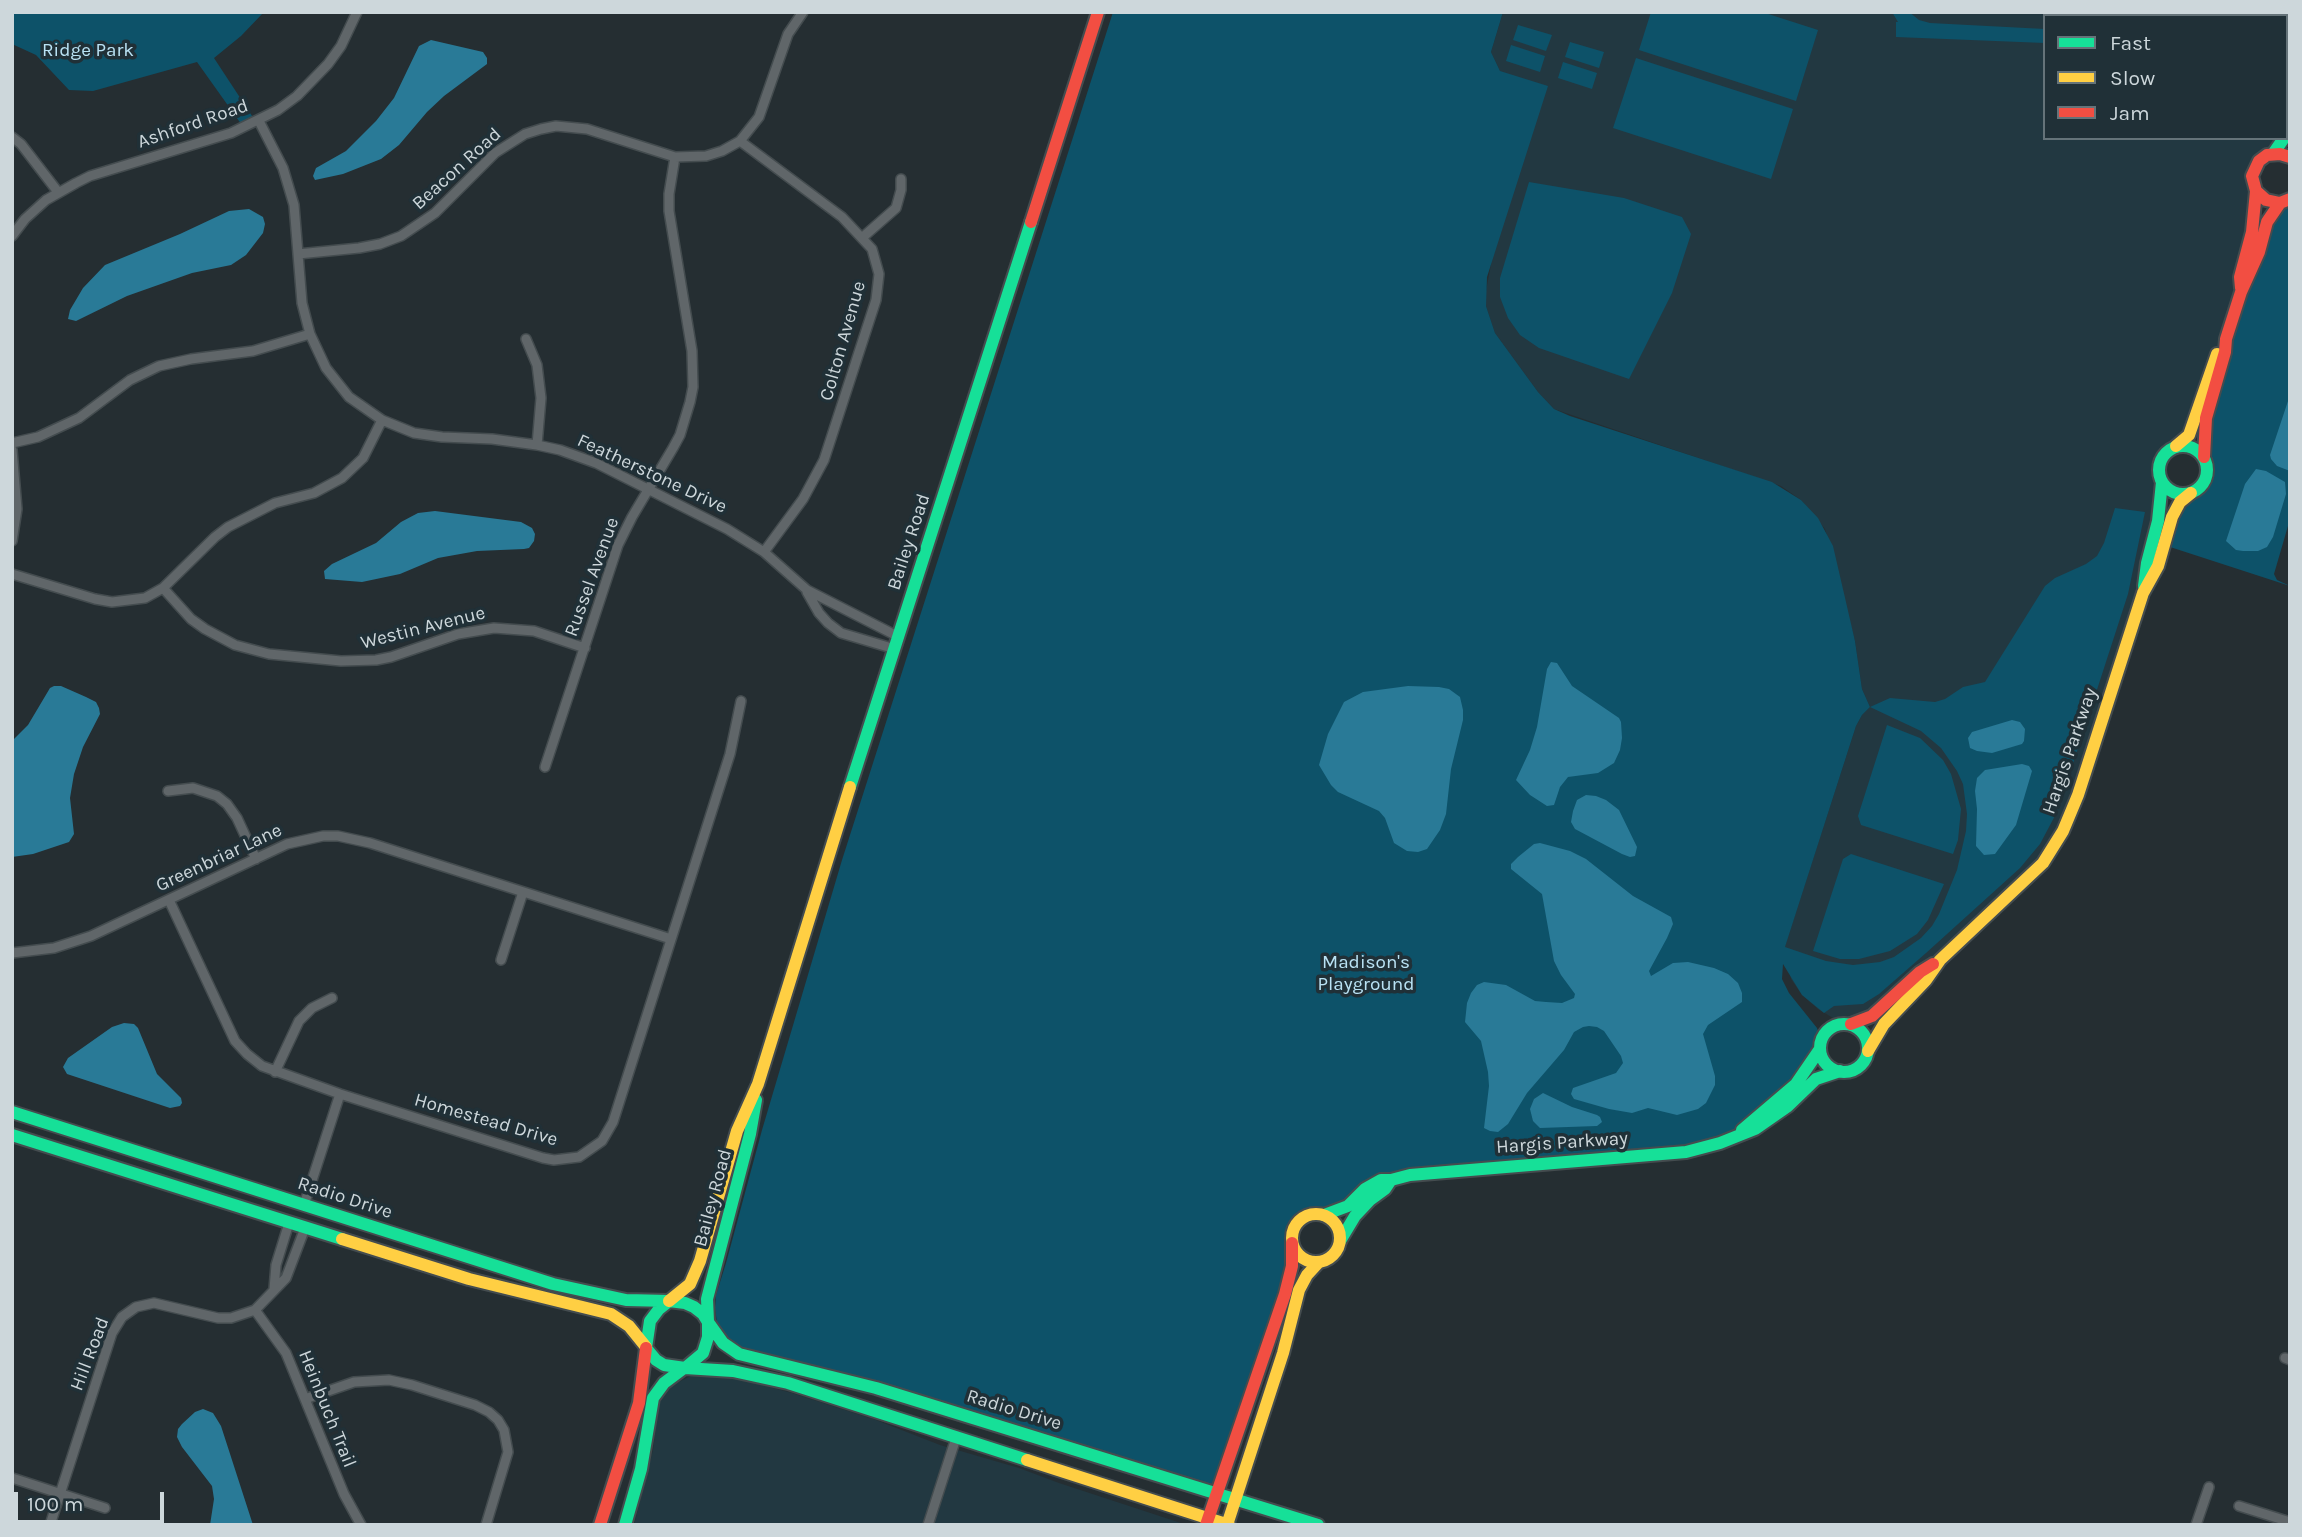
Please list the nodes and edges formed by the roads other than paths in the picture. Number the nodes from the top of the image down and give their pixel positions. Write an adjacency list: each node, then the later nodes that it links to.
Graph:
1 (357, 12): 4 (street, Ashford Road)
2 (803, 12): 7 (street, Beacon Road)
3 (1098, 12): 37 (main road, Bailey Road)
4 (259, 121): 13 (street, Ashford Road); 17 (street, Featherstone Drive)
5 (12, 137): 13 (street)
6 (2283, 140): 8 (main road)
7 (740, 141): 9 (street, Beacon Road); 16 (street, Colton Avenue)
8 (2273, 154): 10 (main road); 12 (main road)
9 (675, 157): 17 (street, Beacon Road); 29 (street, Russel Avenue)
10 (2290, 158)
11 (901, 179): 16 (street)
12 (2256, 191): 14 (main road); 18 (main road)
13 (58, 192): 15 (street, Ashford Road)
14 (2285, 201): 18 (main road)
15 (12, 236)
16 (863, 237): 32 (street, Colton Avenue)
17 (298, 254): 19 (street, Featherstone Drive)
18 (2241, 292): 20 (main road)
19 (310, 334): 22 (street, Featherstone Drive); 23 (street)
20 (2226, 339): 25 (main road); 27 (main road)
21 (526, 340): 24 (street)
22 (382, 420): 24 (street, Featherstone Drive); 34 (street)
23 (12, 443)
24 (537, 445): 29 (street, Featherstone Drive)
25 (2176, 446): 27 (main road); 28 (main road)
26 (12, 450): 31 (street)
27 (2204, 457): 30 (main road)
28 (2162, 482): 30 (main road); 36 (main road, Hargis Parkway)
29 (648, 490): 32 (street, Featherstone Drive); 38 (street, Russel Avenue)
30 (2190, 493): 36 (main road, Hargis Parkway)
31 (12, 541)
32 (764, 552): 35 (street, Featherstone Drive)
33 (12, 574): 34 (street)
34 (163, 589): 38 (street, Westin Avenue)
35 (807, 590): 37 (street, Featherstone Drive); 37 (street, Featherstone Drive)
36 (2143, 593): 48 (main road, Hargis Parkway)
37 (897, 643): 55 (main road, Bailey Road)
38 (585, 648): 40 (street, Russel Avenue)
39 (741, 701): 45 (street, Homestead Drive)
40 (545, 767)
41 (168, 791): 42 (street)
42 (256, 859): 43 (street, Greenbriar Lane); 44 (street, Greenbriar Lane)
43 (523, 892): 45 (street, Greenbriar Lane); 47 (street)
44 (169, 900): 46 (street, Greenbriar Lane); 54 (street, Homestead Drive)
45 (671, 939): 56 (street, Homestead Drive)
46 (12, 953)
47 (501, 960)
48 (1940, 960): 50 (main road, Hargis Parkway); 52 (main road, Hargis Parkway)
49 (332, 998): 54 (street)
50 (1852, 1024): 51 (main road); 52 (main road)
51 (1820, 1049): 53 (main road); 59 (main road, Hargis Parkway)
52 (1868, 1051): 53 (main road)
53 (1840, 1071): 59 (main road, Hargis Parkway)
54 (275, 1072): 56 (street, Homestead Drive)
55 (758, 1084): 69 (main road, Bailey Road); 71 (main road, Bailey Road)
56 (340, 1094): 61 (street)
57 (12, 1112): 61 (main road, Radio Drive)
58 (12, 1135): 63 (main road, Radio Drive)
59 (1733, 1137): 60 (main road, Hargis Parkway)
60 (1391, 1180): 62 (main road, Hargis Parkway); 65 (main road)
61 (304, 1205): 69 (main road, Radio Drive)
62 (1324, 1215): 65 (main road); 66 (main road)
63 (289, 1223): 64 (main road, Radio Drive); 68 (street)
64 (305, 1228): 68 (street); 72 (main road, Radio Drive)
65 (1340, 1242): 67 (main road)
66 (1292, 1243): 67 (main road); 79 (main road)
67 (1319, 1262): 80 (main road)
68 (274, 1289): 70 (street)
69 (669, 1301): 71 (main road); 72 (main road)
70 (255, 1310): 74 (street, Heinbuch Trail); 78 (street, Hill Road)
71 (708, 1321): 73 (main road); 79 (main road, Radio Drive)
72 (646, 1348): 73 (main road); 88 (main road)
73 (684, 1368): 75 (main road); 89 (main road)
74 (305, 1399): 86 (street, Heinbuch Trail); 87 (street)
75 (956, 1438): 83 (main road); 90 (street)
76 (12, 1478): 78 (street)
77 (2209, 1487): 93 (street)
78 (60, 1493): 82 (street); 85 (street, Hill Road)
79 (1217, 1493): 80 (main road, Radio Drive); 83 (main road)
80 (1236, 1499): 91 (main road); 92 (main road, Radio Drive)
81 (2239, 1506): 84 (street)
82 (104, 1508)
83 (1207, 1522): 91 (main road)
84 (2287, 1522)
85 (50, 1525)
86 (361, 1525)
87 (486, 1525)
88 (600, 1525)
89 (625, 1525)
90 (928, 1525)
91 (1228, 1525)
92 (1318, 1525)
93 (2196, 1525)

